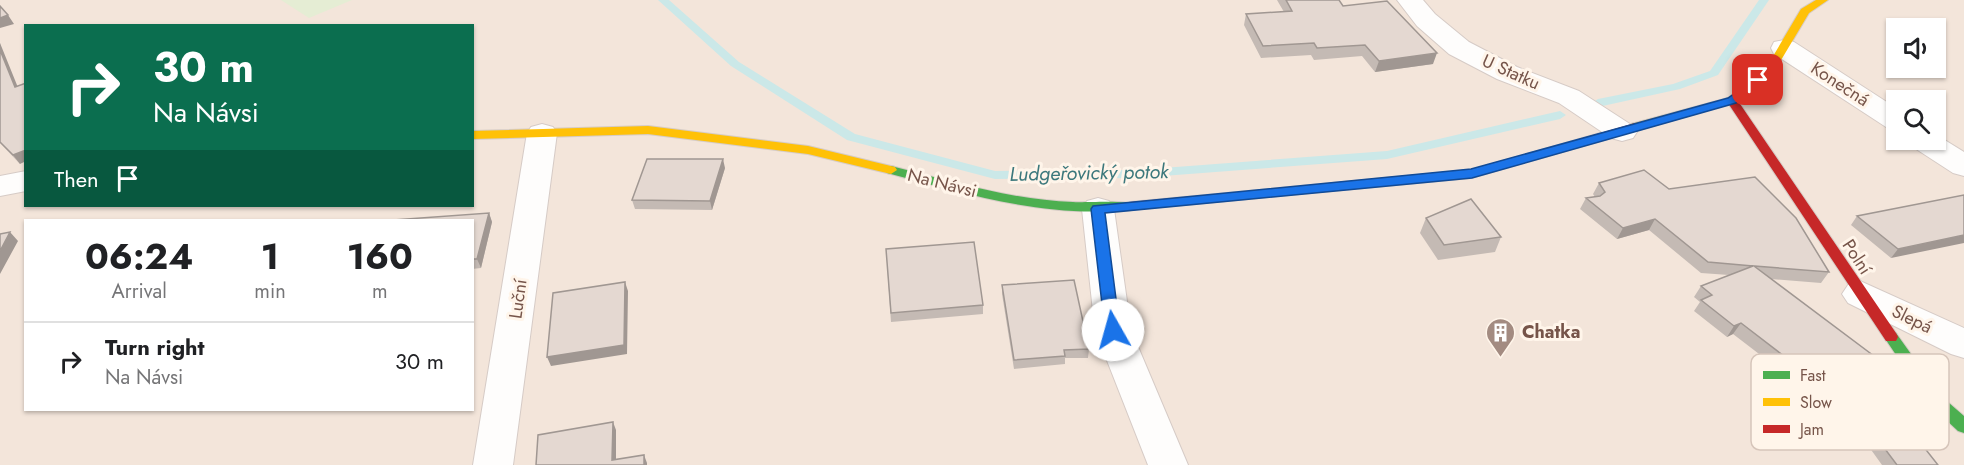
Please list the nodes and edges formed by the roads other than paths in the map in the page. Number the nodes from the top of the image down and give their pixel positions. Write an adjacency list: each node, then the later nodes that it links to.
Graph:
1 (1410, 0): 6 (street, U Statku)
2 (1823, 0): 3 (street, Na Návsi)
3 (1784, 48): 4 (street, Na Návsi); 5 (street, Konečná)
4 (1732, 100): 6 (street, Na Návsi); 14 (street, Polní)
5 (1886, 114)
6 (1622, 132): 13 (street, Na Návsi)
7 (542, 133): 8 (street, Na Návsi); 13 (street, Na Návsi); 19 (street, Luční)
8 (474, 135)
9 (1939, 150): 10 (street)
10 (1964, 166)
11 (24, 181): 12 (street)
12 (0, 186)
13 (1098, 209): 20 (street)
14 (1860, 294): 15 (street, Slepá); 16 (street, Polní)
15 (1964, 344)
16 (1903, 354)
17 (1949, 412): 18 (street, Polní)
18 (1964, 426)
19 (494, 465)
20 (1168, 465)

